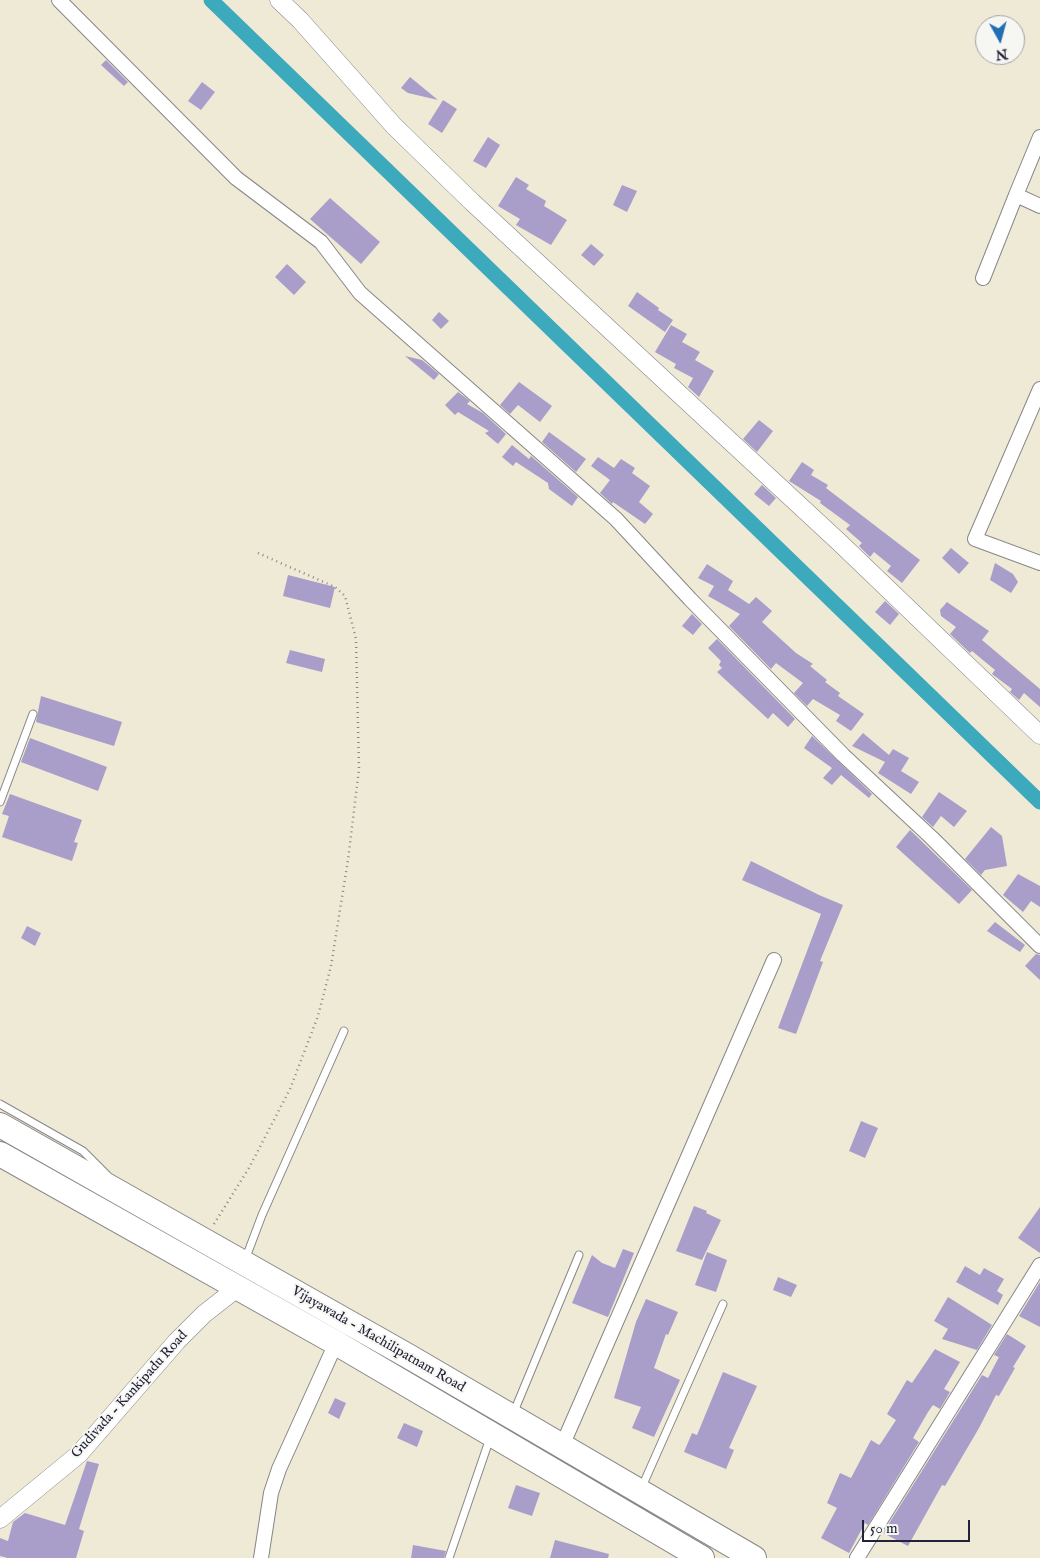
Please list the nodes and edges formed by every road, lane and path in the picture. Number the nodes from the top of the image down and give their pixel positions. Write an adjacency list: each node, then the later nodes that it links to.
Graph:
1 (59, 0): 13 (street)
2 (279, 0): 11 (street)
3 (1040, 138): 4 (street)
4 (1016, 196): 5 (street); 6 (street)
5 (1040, 206)
6 (983, 278)
7 (1040, 389): 9 (street)
8 (258, 553): 20 (path)
9 (1040, 563)
10 (33, 714): 12 (lane)
11 (1040, 735)
12 (0, 802)
13 (1040, 946)
14 (774, 960): 29 (street)
15 (344, 1031): 22 (lane)
16 (0, 1104): 19 (lane)
17 (0, 1125): 19 (highway, Vijayawada - Machilipatnam Road)
18 (0, 1154): 24 (highway, Vijayawada - Machilipatnam Road)
19 (134, 1201): 20 (highway, Vijayawada - Machilipatnam Road)
20 (203, 1240): 22 (highway, Vijayawada - Machilipatnam Road)
21 (578, 1255): 27 (lane)
22 (244, 1264): 27 (highway, Vijayawada - Machilipatnam Road)
23 (1040, 1265): 36 (street)
24 (236, 1289): 26 (highway, Vijayawada - Machilipatnam Road); 31 (street, Gudivada - Kankipadu Road)
25 (723, 1304): 30 (lane)
26 (336, 1343): 28 (highway, Vijayawada - Machilipatnam Road); 32 (street)
27 (512, 1417): 29 (highway, Vijayawada - Machilipatnam Road)
28 (491, 1435): 33 (lane); 34 (highway, Vijayawada - Machilipatnam Road)
29 (562, 1446): 30 (highway, Vijayawada - Machilipatnam Road)
30 (640, 1491): 35 (highway, Vijayawada - Machilipatnam Road)
31 (0, 1519)
32 (261, 1558)
33 (449, 1558)
34 (702, 1558)
35 (754, 1558)
36 (857, 1558)

